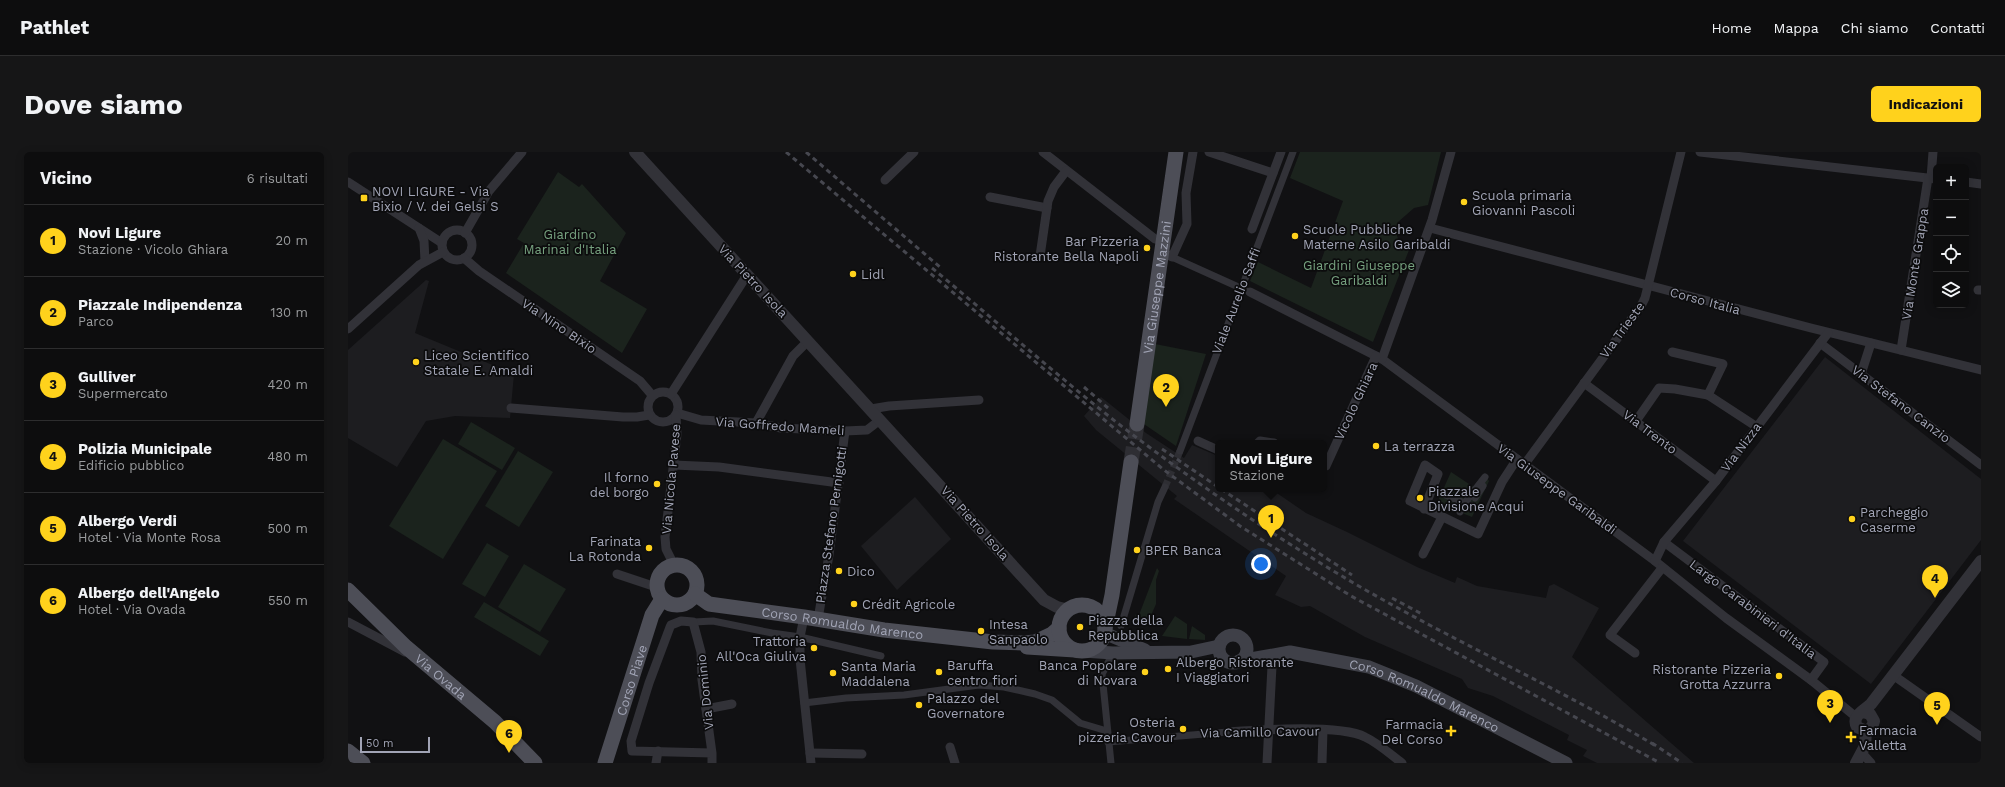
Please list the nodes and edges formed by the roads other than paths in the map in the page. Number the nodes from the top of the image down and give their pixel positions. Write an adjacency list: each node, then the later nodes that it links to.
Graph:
1 (522, 152): 26 (street)
2 (635, 152): 32 (street, Via Pietro Isola)
3 (914, 152): 17 (street)
4 (1043, 152): 14 (street)
5 (1176, 152): 28 (main road, Via Giuseppe Mazzini)
6 (1193, 152): 28 (street)
7 (1209, 152): 15 (street)
8 (1281, 152): 15 (street)
9 (1293, 152): 34 (street, Viale Aurelio Saffi)
10 (1451, 152): 24 (street, Vicolo Ghiara)
11 (1680, 152): 33 (street, Via Trieste)
12 (1700, 152): 16 (street)
13 (1933, 152): 16 (street, Via Monte Grappa)
14 (1066, 171): 22 (street); 28 (street)
15 (1273, 173): 25 (street)
16 (1932, 179): 40 (street, Via Monte Grappa)
17 (885, 180)
18 (348, 182): 23 (street)
19 (1969, 182): 20 (street)
20 (1981, 184)
21 (990, 196): 22 (street)
22 (1047, 208): 29 (street)
23 (418, 228): 27 (street); 31 (street)
24 (1430, 228): 33 (street, Corso Italia); 42 (street, Vicolo Ghiara)
25 (1252, 229)
26 (465, 233): 27 (street); 30 (street)
27 (443, 248): 30 (street); 31 (street)
28 (1166, 250): 34 (street); 57 (main road, Via Giuseppe Mazzini)
29 (1040, 256)
30 (464, 258): 47 (street, Via Nino Bixio)
31 (425, 261): 35 (street)
32 (747, 275): 37 (street, Via Pietro Isola); 46 (street)
33 (1649, 286): 36 (street, Corso Italia); 45 (street, Via Trieste)
34 (1246, 290): 42 (street, Via Giuseppe Garibaldi); 60 (street, Viale Aurelio Saffi)
35 (348, 329)
36 (1828, 333): 38 (street, Via Nizza); 39 (street, Corso Italia)
37 (808, 341): 51 (street, Via Pietro Isola); 56 (street)
38 (1820, 343): 44 (street, Via Stefano Canzio); 58 (street, Via Nizza)
39 (1871, 343): 40 (street, Corso Italia); 44 (street)
40 (1902, 350): 43 (street, Corso Italia)
41 (1672, 352): 48 (street)
42 (1379, 358): 64 (street, Via Giuseppe Garibaldi); 66 (street, Vicolo Ghiara)
43 (1981, 370)
44 (1861, 374): 68 (street, Via Stefano Canzio)
45 (1584, 383): 55 (street, Via Trento); 67 (street, Via Trieste)
46 (671, 394): 47 (street); 52 (street)
47 (652, 395): 53 (street)
48 (1708, 395): 55 (street); 58 (street)
49 (979, 400): 51 (street)
50 (511, 408): 53 (street)
51 (871, 409): 54 (street, Via Pietro Isola)
52 (677, 414): 53 (street); 56 (street, Via Goffredo Mameli); 69 (street, Via Nicola Pavese)
53 (649, 415)
54 (880, 420): 59 (street, Via Goffredo Mameli); 91 (street, Via Pietro Isola)
55 (1636, 421): 71 (street, Via Trento)
56 (756, 423): 59 (street, Via Goffredo Mameli)
57 (1137, 424)
58 (1756, 427): 71 (street, Via Nizza)
59 (845, 431): 72 (street, Piazza Stefano Pernigotti)
60 (1186, 436): 61 (street); 63 (street, Viale Aurelio Saffi)
61 (1198, 441): 62 (street)
62 (1215, 449)
63 (1180, 451)
64 (1517, 459): 67 (street, Via Giuseppe Garibaldi); 78 (street)
65 (1131, 462): 89 (main road)
66 (1327, 464)
67 (1524, 465): 81 (street, Via Giuseppe Garibaldi)
68 (1981, 465)
69 (674, 466): 72 (street); 83 (street, Via Nicola Pavese)
70 (1487, 478): 75 (street)
71 (1716, 481): 79 (street, Via Nizza)
72 (839, 483): 92 (street, Piazza Stefano Pernigotti)
73 (1165, 487): 89 (street)
74 (1441, 494): 75 (street)
75 (1469, 502): 77 (street)
76 (1424, 509): 78 (street)
77 (1460, 512)
78 (1442, 517): 80 (street)
79 (1664, 542): 81 (street, Via Nizza); 111 (street, Largo Carabinieri d'Italia)
80 (1423, 554)
81 (1655, 561): 84 (street, Via Giuseppe Garibaldi)
82 (1981, 561): 110 (street)
83 (674, 565): 87 (main road); 88 (main road)
84 (1662, 568): 104 (street); 111 (street, Via Giuseppe Garibaldi)
85 (618, 574): 87 (street)
86 (348, 590): 109 (main road, Via Ovada)
87 (659, 593): 88 (main road); 131 (main road, Corso Piave)
88 (696, 594): 92 (main road, Corso Romualdo Marenco)
89 (1120, 596): 90 (main road); 95 (street); 97 (main road)
90 (1092, 608): 91 (main road); 97 (main road)
91 (1069, 610): 96 (main road)
92 (811, 618): 98 (street, Piazza Stefano Pernigotti); 99 (main road, Corso Romualdo Marenco)
93 (348, 622): 109 (street)
94 (693, 622): 98 (street); 114 (street, Via Dominio); 124 (street, Corso Piave)
95 (1121, 626)
96 (1059, 628): 99 (main road, Corso Romualdo Marenco); 101 (main road)
97 (1104, 630): 101 (main road); 102 (main road, Corso Romualdo Marenco)
98 (800, 637): 106 (street); 112 (street, Piazza Stefano Pernigotti)
99 (993, 642): 101 (main road, Corso Romualdo Marenco)
100 (1246, 644): 103 (main road); 105 (main road, Corso Romualdo Marenco); 108 (main road)
101 (1080, 651): 102 (main road, Corso Romualdo Marenco)
102 (1149, 651): 103 (main road, Corso Romualdo Marenco)
103 (1221, 653): 108 (main road)
104 (1634, 653)
105 (1276, 655): 108 (main road, Corso Romualdo Marenco); 116 (street); 140 (main road, Corso Romualdo Marenco)
106 (881, 656)
107 (1111, 657): 118 (street)
108 (1239, 661)
109 (428, 664): 130 (main road, Via Ovada)
110 (1893, 675): 115 (street); 120 (street)
111 (1810, 680): 115 (street, Via Giuseppe Garibaldi)
112 (804, 703): 118 (street); 126 (street, Piazza Stefano Pernigotti)
113 (732, 704): 114 (street)
114 (706, 709): 125 (street, Via Dominio)
115 (1864, 715): 128 (street)
116 (1269, 730): 117 (street, Via Camillo Cavour); 119 (street, Via Camillo Cavour); 137 (street)
117 (1323, 730): 138 (street); 139 (street, Via Camillo Cavour)
118 (1107, 731): 121 (street)
119 (1228, 732): 121 (street, Via Camillo Cavour)
120 (1981, 737)
121 (1108, 742): 136 (street)
122 (950, 747): 135 (street)
123 (348, 751): 129 (main road)
124 (658, 751): 125 (street); 132 (street)
125 (712, 753): 133 (street, Via Dominio)
126 (810, 753): 127 (street); 134 (street, Piazza Stefano Pernigotti)
127 (862, 754)
128 (1864, 759)
129 (363, 763)
130 (535, 763)
131 (605, 763)
132 (656, 763)
133 (712, 763)
134 (811, 763)
135 (955, 763)
136 (1111, 763)
137 (1267, 763)
138 (1322, 763)
139 (1402, 763)
140 (1566, 763)

